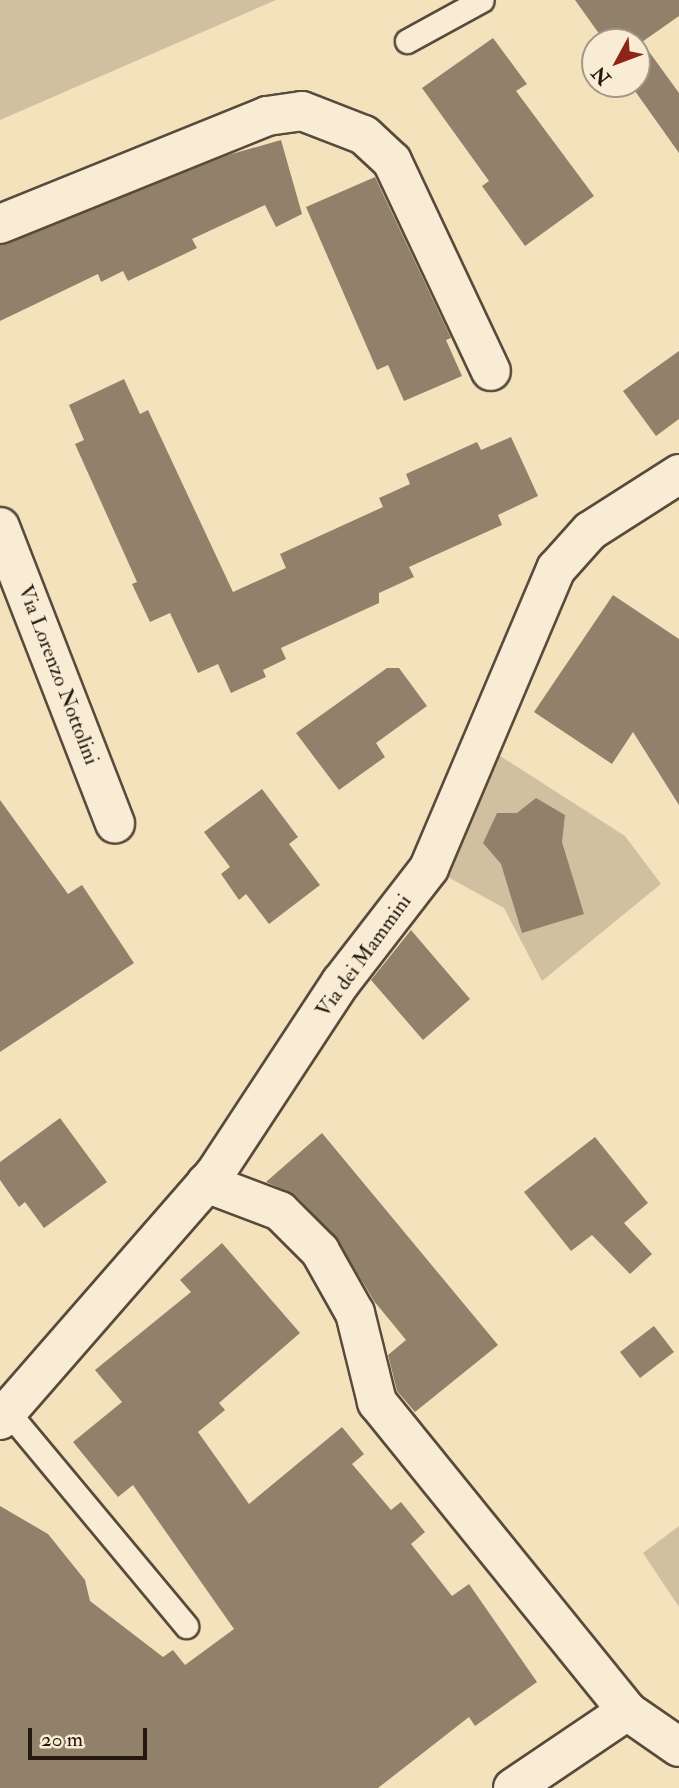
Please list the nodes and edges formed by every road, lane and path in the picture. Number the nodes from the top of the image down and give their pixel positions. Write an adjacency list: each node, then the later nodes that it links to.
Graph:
1 (482, 0): 2 (lane)
2 (407, 41)
3 (0, 224): 4 (street)
4 (491, 371)
5 (679, 474): 8 (street, Via dei Mammini)
6 (0, 527): 7 (street, Via Lorenzo Nottolini)
7 (116, 823)
8 (206, 1183): 9 (street, Via dei Mammini); 11 (street)
9 (4, 1416): 10 (lane)
10 (186, 1626)
11 (627, 1711): 12 (street); 13 (street)
12 (679, 1747)
13 (513, 1788)

